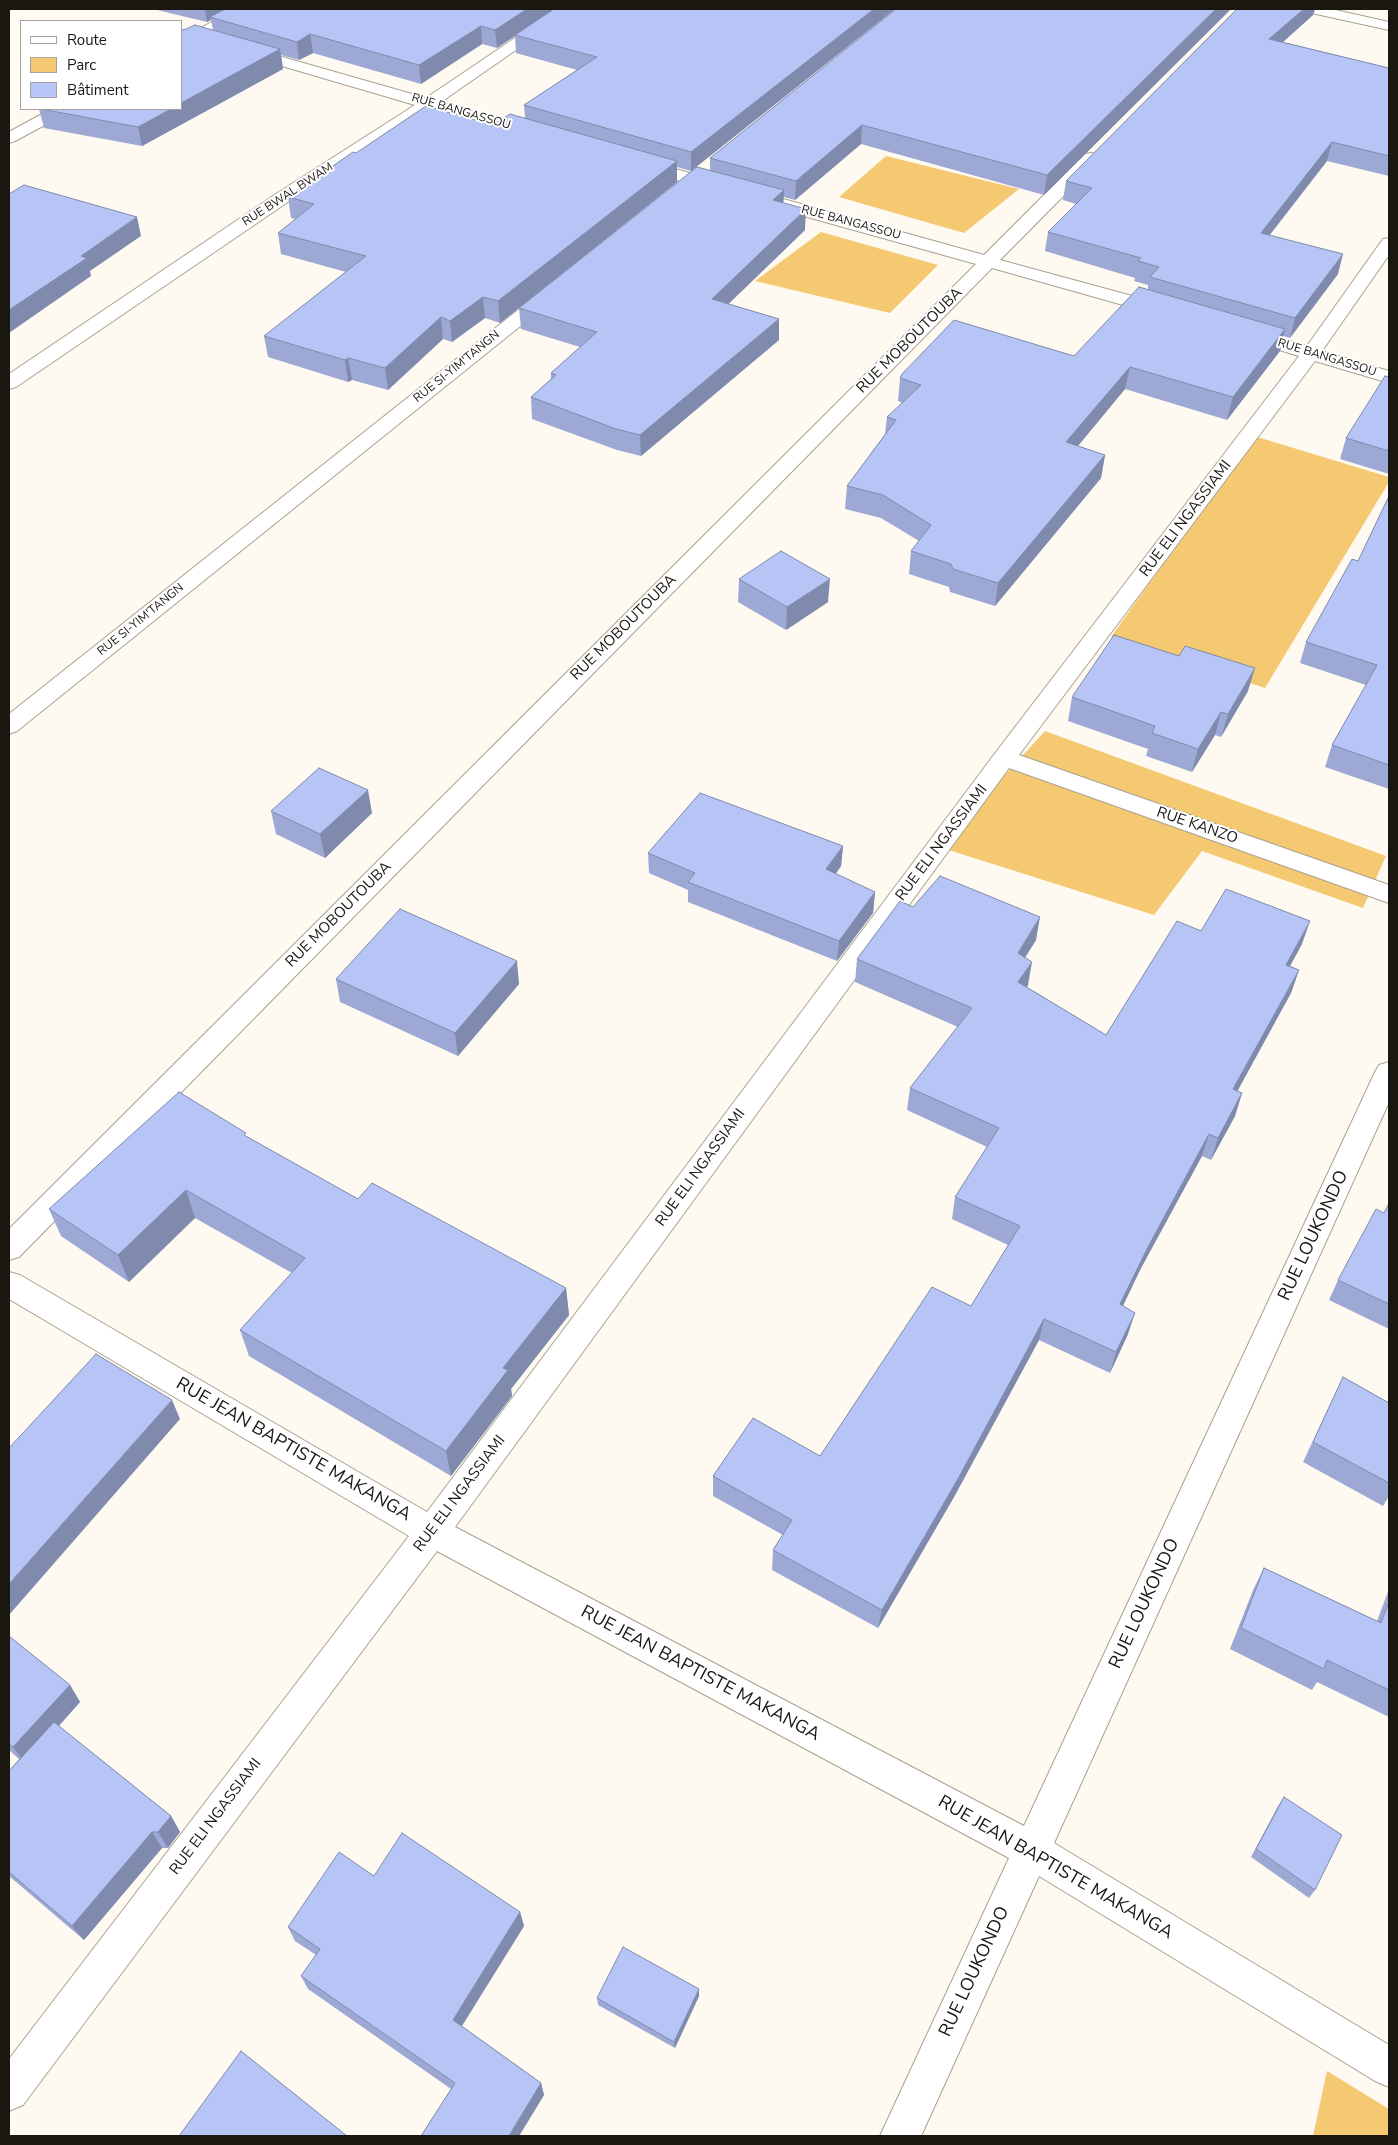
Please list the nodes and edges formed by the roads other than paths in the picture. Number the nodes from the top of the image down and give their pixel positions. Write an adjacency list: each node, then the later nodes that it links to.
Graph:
1 (245, 9): 5 (street)
2 (568, 9): 8 (street, RUE BWAL BWAM)
3 (1312, 9): 4 (street)
4 (1389, 26)
5 (189, 41): 6 (street)
6 (215, 42)
7 (234, 48): 8 (street, RUE BANGASSOU)
8 (430, 103): 11 (street, RUE BANGASSOU); 26 (street, RUE BWAL BWAM)
9 (61, 110): 10 (street)
10 (9, 138)
11 (552, 138)
12 (1108, 142): 20 (street, RUE MOBOUTOUBA)
13 (626, 160): 15 (street)
14 (708, 167): 15 (street)
15 (692, 180): 16 (street); 17 (street)
16 (677, 192)
17 (739, 192)
18 (758, 197): 20 (street, RUE BANGASSOU)
19 (1389, 242): 24 (street, RUE ELI NGASSIAMI)
20 (990, 260): 22 (street, RUE BANGASSOU); 31 (street, RUE MOBOUTOUBA)
21 (560, 285): 27 (street, RUE SI-YIM'TANGN)
22 (1179, 314)
23 (1226, 328): 24 (street, RUE BANGASSOU)
24 (1312, 352): 25 (street, RUE BANGASSOU); 28 (street, RUE ELI NGASSIAMI)
25 (1389, 377)
26 (9, 383)
27 (9, 726)
28 (1004, 758): 29 (street, RUE KANZO); 33 (street, RUE ELI NGASSIAMI)
29 (1389, 894)
30 (1389, 1072): 34 (street, RUE LOUKONDO)
31 (9, 1248)
32 (9, 1284): 33 (street, RUE JEAN BAPTISTE MAKANGA)
33 (432, 1532): 34 (street, RUE JEAN BAPTISTE MAKANGA); 36 (street, RUE ELI NGASSIAMI)
34 (1031, 1850): 35 (street, RUE JEAN BAPTISTE MAKANGA); 37 (street, RUE LOUKONDO)
35 (1389, 2067)
36 (9, 2090)
37 (900, 2136)

